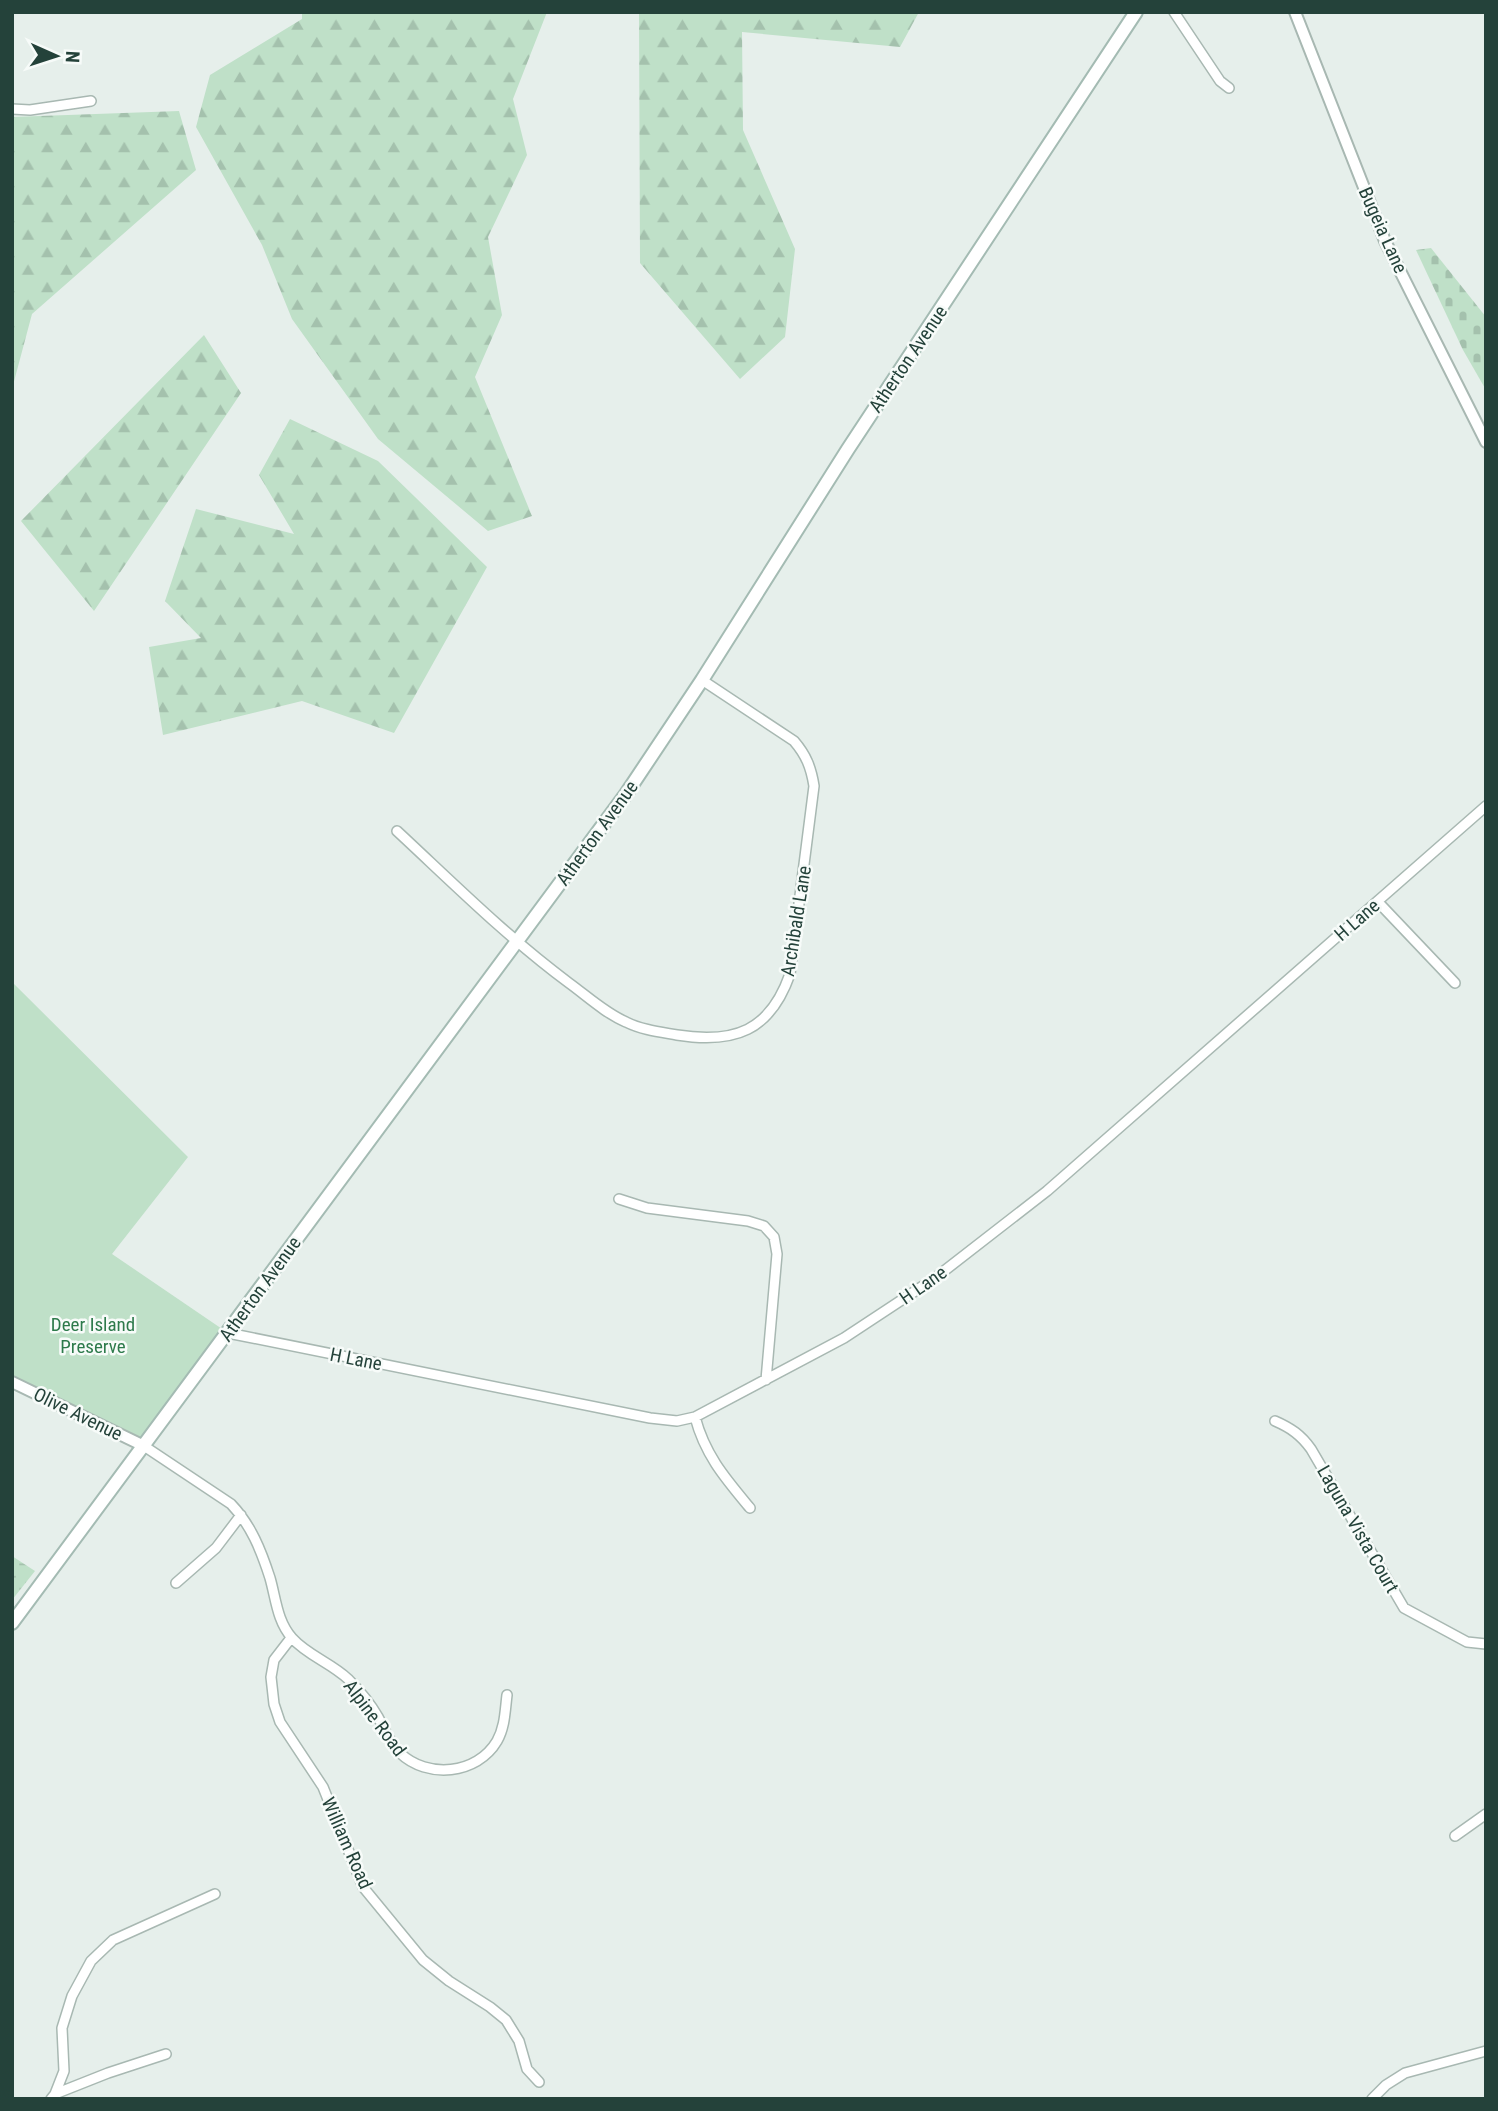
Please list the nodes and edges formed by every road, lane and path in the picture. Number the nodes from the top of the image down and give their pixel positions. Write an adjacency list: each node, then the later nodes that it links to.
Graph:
1 (1136, 12): 8 (main road, Atherton Avenue)
2 (1174, 12): 4 (street)
3 (1295, 12): 7 (street, Bugeia Lane)
4 (1229, 88)
5 (91, 101): 6 (street)
6 (12, 109)
7 (1486, 442)
8 (702, 680): 12 (main road, Atherton Avenue); 12 (street, Archibald Lane)
9 (1486, 806): 11 (street, H Lane)
10 (397, 831): 12 (street, Archibald Lane)
11 (1378, 902): 13 (street); 16 (street, H Lane)
12 (517, 944): 15 (main road, Atherton Avenue)
13 (1455, 983)
14 (618, 1199): 16 (street)
15 (229, 1333): 18 (street, H Lane); 20 (main road, Atherton Avenue)
16 (766, 1380): 18 (street, H Lane)
17 (12, 1382): 20 (street, Olive Avenue)
18 (695, 1417): 21 (street)
19 (1275, 1421): 26 (street, Laguna Vista Court)
20 (144, 1446): 22 (street); 24 (main road, Atherton Avenue)
21 (750, 1508)
22 (241, 1515): 23 (street); 25 (street)
23 (176, 1583)
24 (12, 1623)
25 (291, 1638): 27 (street, Alpine Road); 33 (street, William Road)
26 (1486, 1644)
27 (507, 1695)
28 (1486, 1814): 29 (street)
29 (1455, 1836)
30 (215, 1894): 34 (street)
31 (1486, 2051): 35 (street)
32 (166, 2054): 34 (street)
33 (539, 2082)
34 (53, 2096)
35 (1372, 2099)

